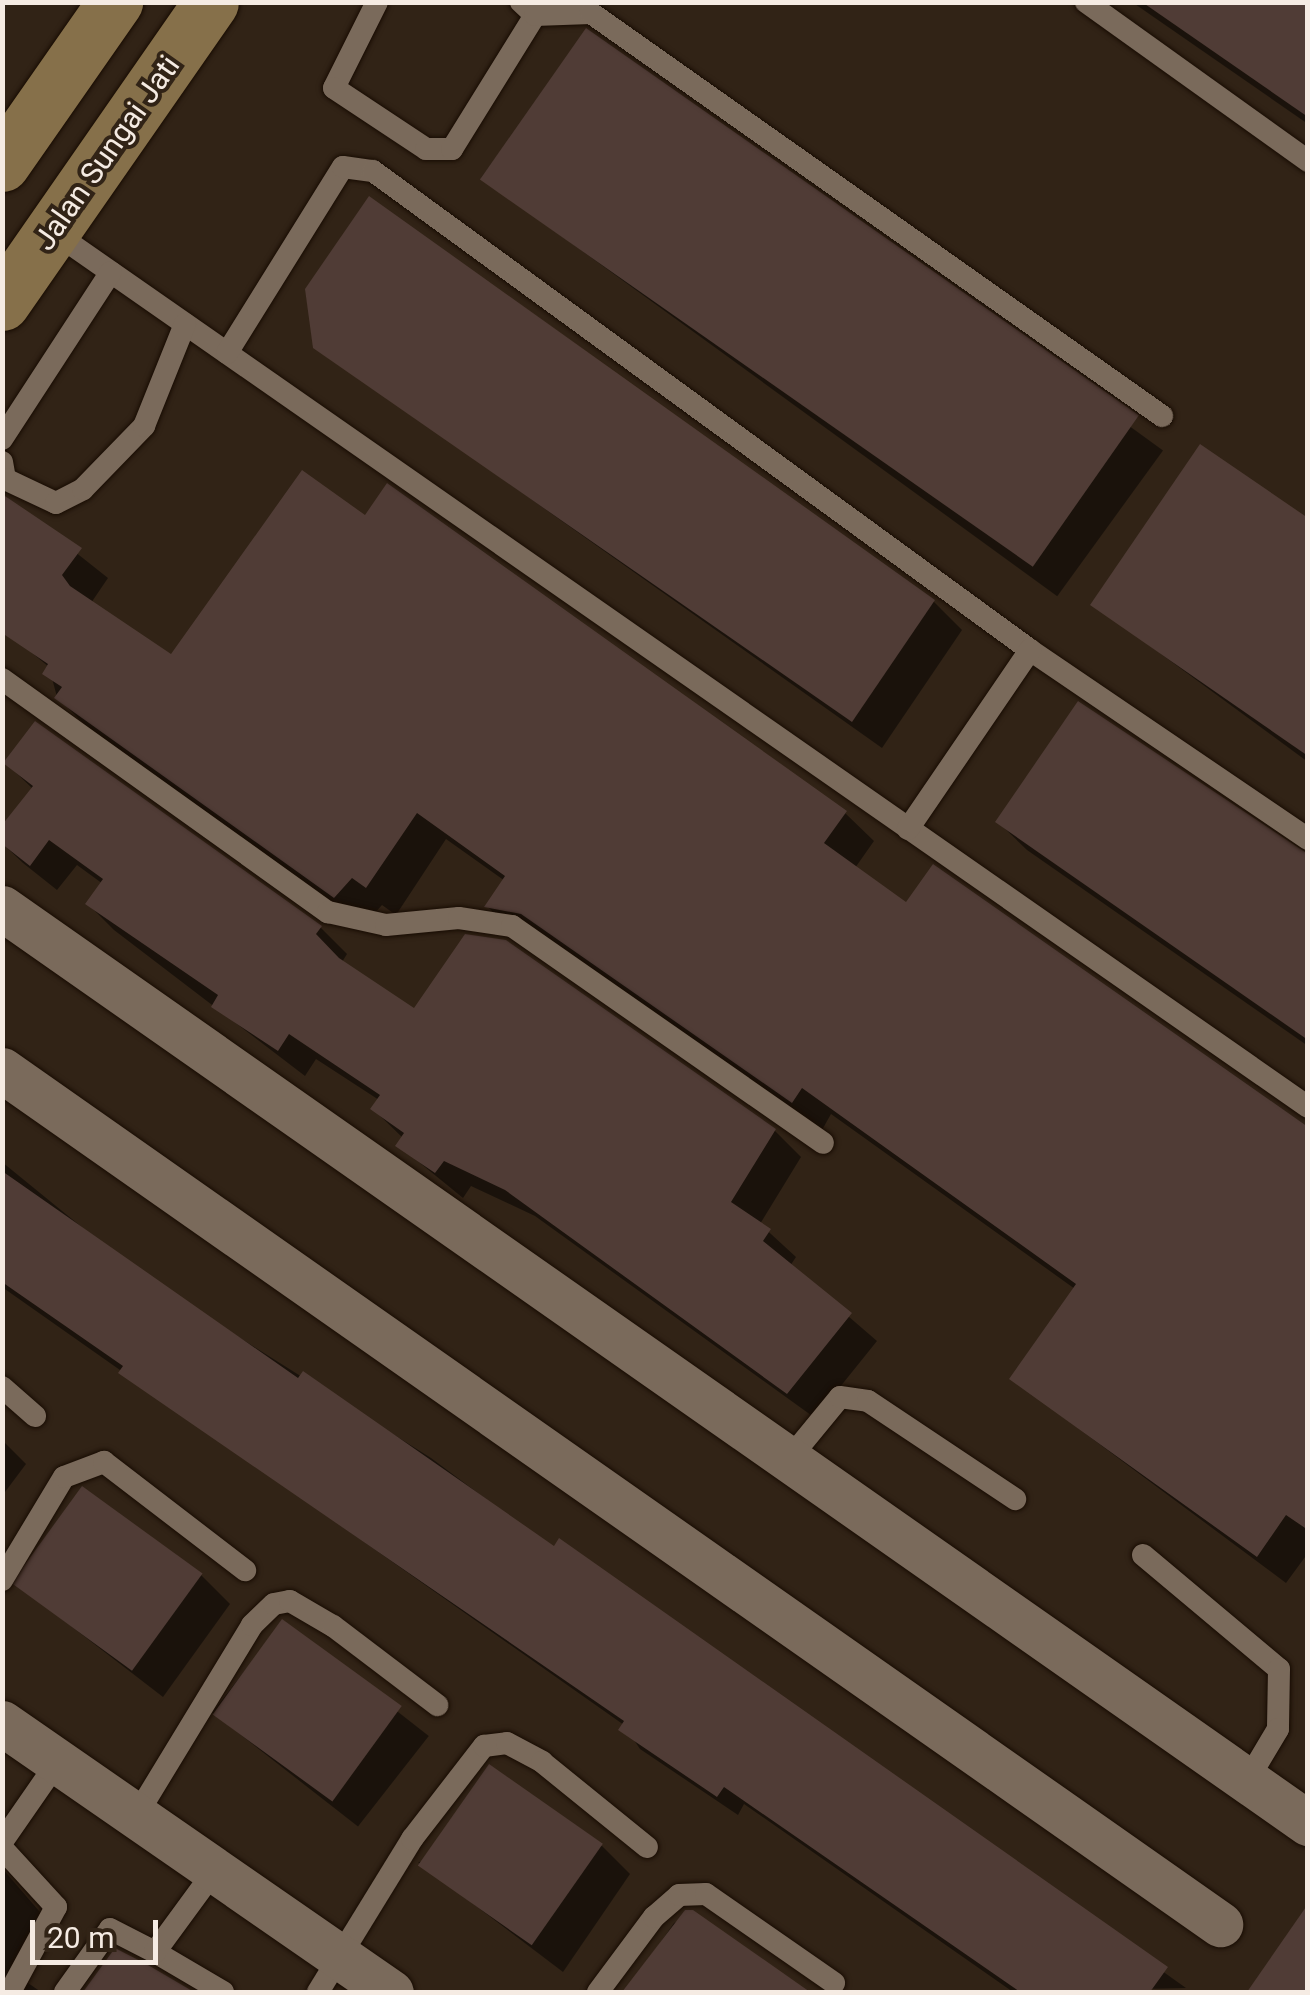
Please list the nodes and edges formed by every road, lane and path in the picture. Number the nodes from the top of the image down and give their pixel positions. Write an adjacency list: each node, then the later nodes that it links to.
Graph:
1 (211, 2): 8 (main road, Jalan Sungai Jati)
2 (376, 2): 5 (lane)
3 (1086, 2): 6 (lane)
4 (99, 8): 7 (main road)
5 (528, 9): 13 (lane)
6 (1308, 160)
7 (2, 164)
8 (52, 231): 9 (lane); 10 (main road, Jalan Sungai Jati)
9 (112, 272): 11 (lane); 14 (lane)
10 (2, 303)
11 (185, 324): 12 (lane); 15 (lane)
12 (227, 354): 16 (lane); 18 (lane)
13 (1162, 416)
14 (2, 439)
15 (2, 462)
16 (1030, 650): 18 (lane); 19 (lane)
17 (2, 678): 23 (lane)
18 (908, 828): 22 (lane)
19 (1308, 839)
20 (2, 908): 26 (street)
21 (2, 1070): 40 (street)
22 (1308, 1107)
23 (824, 1143)
24 (2, 1387): 25 (lane)
25 (34, 1416)
26 (788, 1459): 27 (lane); 34 (street)
27 (1015, 1498)
28 (1143, 1556): 34 (lane)
29 (246, 1570): 30 (lane)
30 (2, 1580)
31 (437, 1704): 35 (lane)
32 (2, 1722): 33 (street)
33 (58, 1761): 35 (street); 37 (lane)
34 (1247, 1780): 36 (street)
35 (136, 1816): 39 (street)
36 (1308, 1823)
37 (2, 1845): 44 (lane)
38 (647, 1847): 42 (lane)
39 (214, 1870): 41 (lane); 42 (street)
40 (1220, 1924)
41 (155, 1952): 45 (lane); 46 (lane)
42 (330, 1976): 47 (street)
43 (834, 1982): 48 (lane)
44 (10, 1992)
45 (66, 1992)
46 (223, 1992)
47 (391, 1992)
48 (598, 1992)

